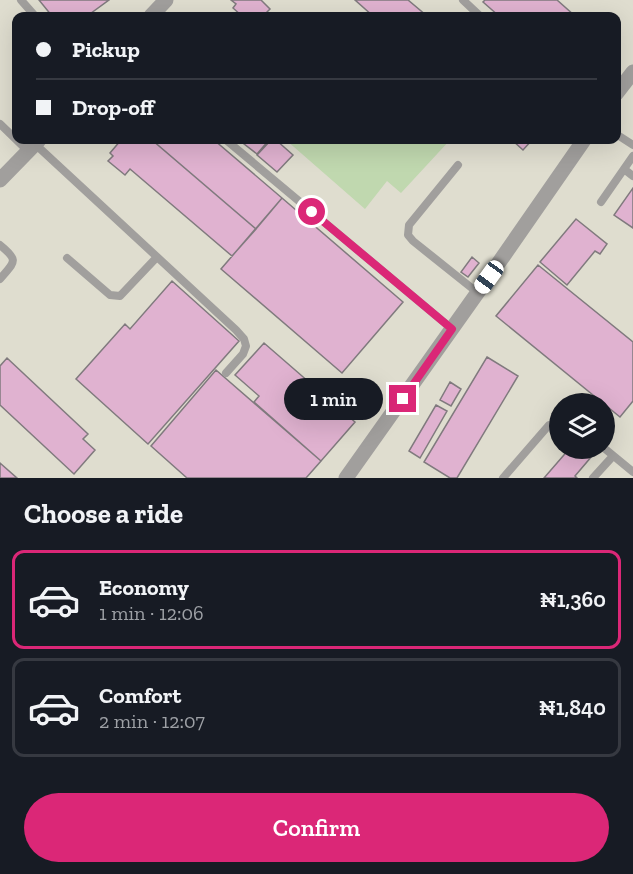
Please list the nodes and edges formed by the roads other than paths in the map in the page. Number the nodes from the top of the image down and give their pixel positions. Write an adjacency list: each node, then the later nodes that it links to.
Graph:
1 (21, 0): 4 (lane)
2 (166, 0): 5 (street)
3 (463, 0): 6 (lane)
4 (32, 12)
5 (155, 12)
6 (476, 12)
7 (633, 72): 8 (street)
8 (621, 88)
9 (231, 144): 23 (lane)
10 (581, 144): 22 (street)
11 (34, 145): 16 (street); 19 (lane)
12 (633, 156): 14 (lane)
13 (458, 165): 22 (lane)
14 (624, 169): 15 (lane); 17 (lane)
15 (633, 176)
16 (0, 180)
17 (602, 202)
18 (0, 245): 21 (lane)
19 (157, 256): 20 (lane); 24 (lane)
20 (67, 258)
21 (0, 279)
22 (478, 293): 23 (street)
23 (452, 329): 29 (street)
24 (226, 373)
25 (549, 425): 30 (lane)
26 (615, 458): 28 (lane)
27 (610, 459): 31 (lane)
28 (633, 472)
29 (346, 478)
30 (503, 478)
31 (593, 478)

